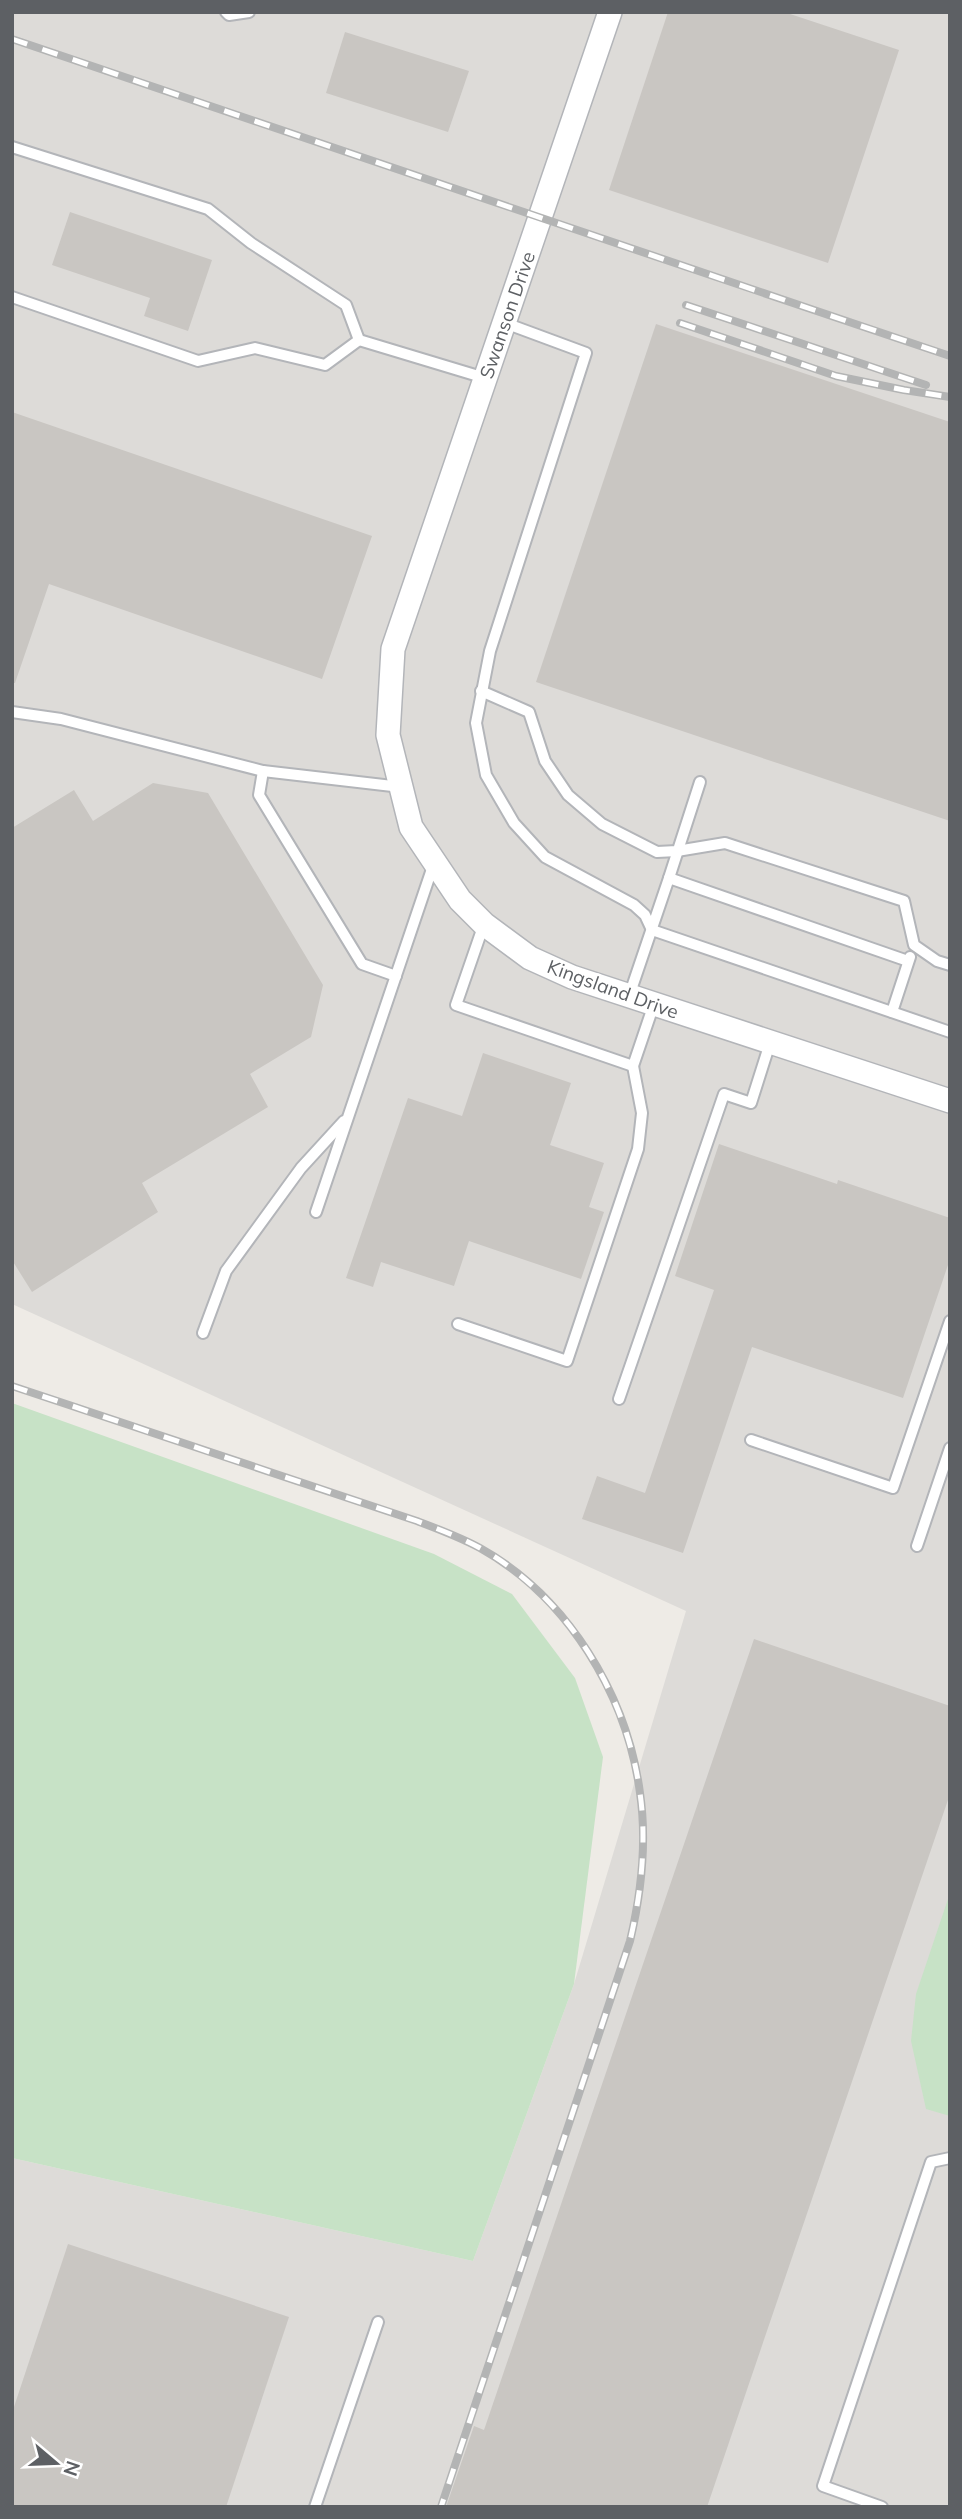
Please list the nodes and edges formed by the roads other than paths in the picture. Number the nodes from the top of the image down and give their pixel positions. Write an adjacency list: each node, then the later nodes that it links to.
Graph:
1 (226, 12): 2 (lane)
2 (248, 12)
3 (610, 12): 6 (street, Swanson Drive)
4 (12, 147): 7 (lane)
5 (12, 297): 7 (lane)
6 (505, 323): 8 (street, Swanson Drive); 10 (lane)
7 (359, 340): 8 (lane)
8 (485, 379): 9 (street, Swanson Drive)
9 (403, 617): 14 (street, Kingsland Drive)
10 (481, 691): 15 (lane); 19 (lane)
11 (12, 712): 12 (lane)
12 (263, 771): 14 (lane); 23 (lane)
13 (700, 782): 15 (lane)
14 (401, 787): 16 (street, Kingsland Drive)
15 (677, 851): 17 (lane); 20 (lane)
16 (434, 863): 18 (street, Kingsland Drive); 23 (lane)
17 (669, 878): 19 (lane); 21 (lane)
18 (484, 924): 24 (street, Kingsland Drive); 29 (lane)
19 (652, 930): 24 (lane); 26 (lane)
20 (914, 945): 21 (lane); 22 (lane)
21 (908, 961): 26 (lane)
22 (950, 965)
23 (396, 976): 31 (lane)
24 (629, 996): 25 (street, Kingsland Drive)
25 (654, 1004): 28 (street, Kingsland Drive); 29 (lane)
26 (892, 1012): 27 (lane)
27 (950, 1032)
28 (770, 1043): 30 (street, Kingsland Drive); 36 (lane)
29 (633, 1066): 34 (lane)
30 (950, 1101)
31 (349, 1117): 32 (lane); 35 (lane)
32 (316, 1212)
33 (950, 1321): 37 (lane)
34 (458, 1324)
35 (203, 1334)
36 (619, 1399)
37 (751, 1440)
38 (950, 1448): 39 (lane)
39 (917, 1546)
40 (950, 2158): 43 (lane)
41 (378, 2322): 42 (lane)
42 (315, 2507)
43 (882, 2507)

